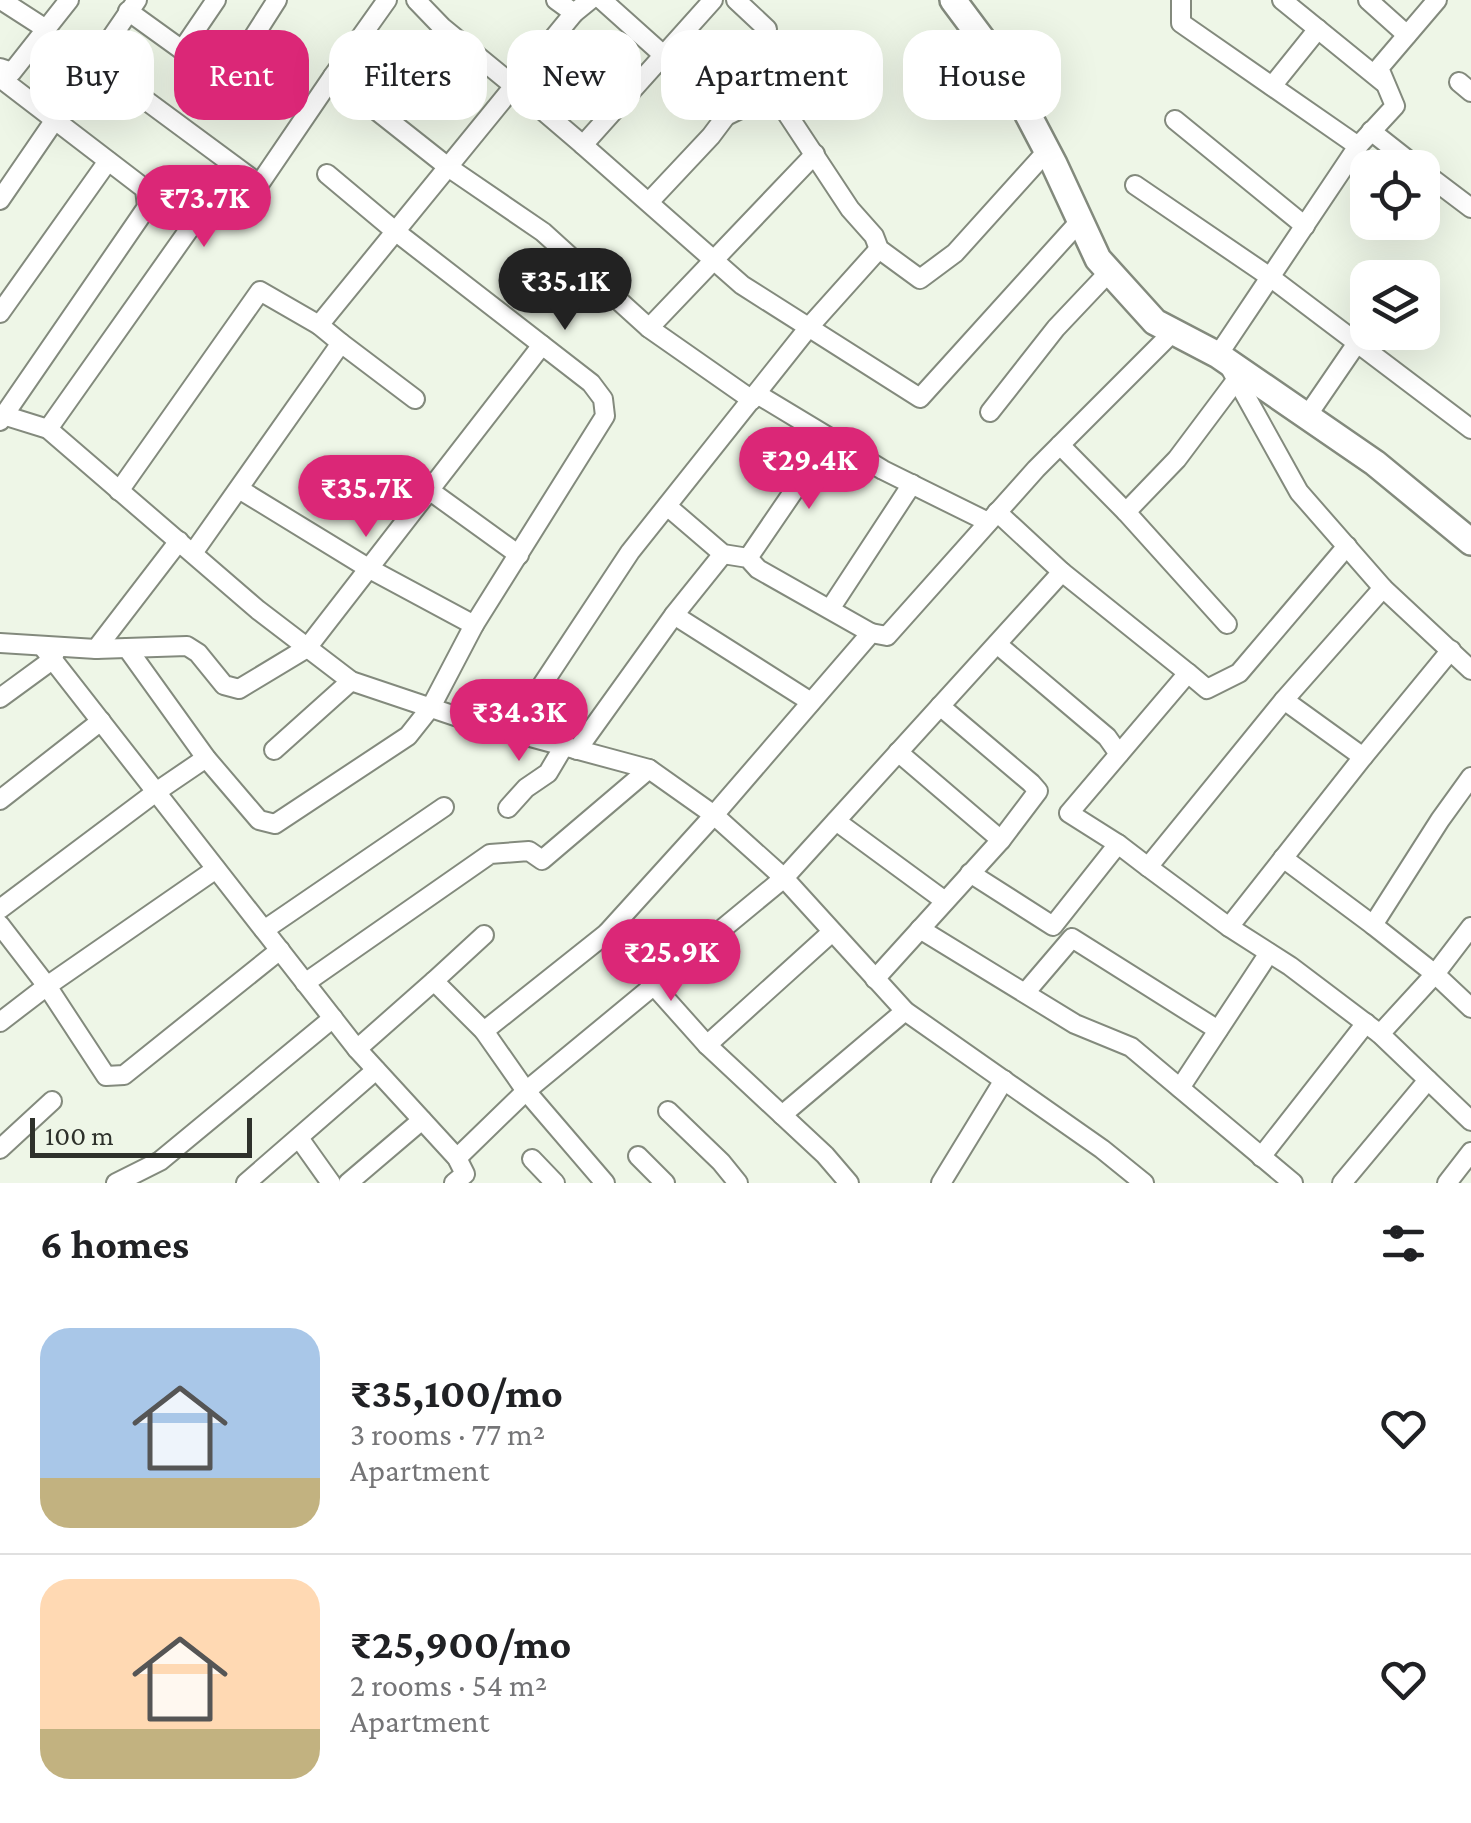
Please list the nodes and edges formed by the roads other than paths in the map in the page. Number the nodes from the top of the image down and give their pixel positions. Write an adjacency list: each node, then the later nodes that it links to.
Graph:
1 (1, 0): 21 (street)
2 (70, 0): 21 (street)
3 (216, 0): 23 (street)
4 (277, 0): 24 (street)
5 (387, 0): 25 (street)
6 (416, 0): 35 (street)
7 (556, 0): 18 (street)
8 (590, 0): 18 (street)
9 (602, 0): 31 (street)
10 (713, 0): 27 (street)
11 (736, 0): 19 (street)
12 (953, 0): 52 (street)
13 (1182, 0): 38 (street)
14 (1282, 0): 20 (street)
15 (1368, 0): 28 (street)
16 (1437, 0): 28 (street)
17 (133, 6): 22 (street); 29 (street)
18 (574, 14): 26 (street)
19 (767, 29)
20 (1318, 29): 37 (street); 38 (street)
21 (46, 30)
22 (116, 30)
23 (196, 30)
24 (258, 30)
25 (366, 30)
26 (561, 30)
27 (686, 30)
28 (1407, 35): 37 (street)
29 (174, 43)
30 (30, 50): 33 (street)
31 (661, 51)
32 (661, 57): 50 (street)
33 (0, 68)
34 (0, 78): 40 (street)
35 (507, 80)
36 (329, 82): 57 (street)
37 (1386, 84): 49 (street)
38 (1272, 86): 49 (street)
39 (507, 95): 55 (street)
40 (30, 100)
41 (154, 106): 57 (street)
42 (54, 120): 60 (street)
43 (56, 120): 54 (street)
44 (389, 120): 55 (street)
45 (554, 120): 50 (street)
46 (723, 120): 61 (street)
47 (791, 120): 53 (street)
48 (1175, 120): 64 (street)
49 (1365, 139): 51 (street); 64 (street)
50 (583, 144): 61 (street)
51 (1385, 150)
52 (1048, 152): 63 (street); 66 (street)
53 (814, 154): 66 (street); 67 (street)
54 (108, 161): 70 (street); 85 (street)
55 (448, 167): 65 (street); 72 (street)
56 (327, 174): 65 (street)
57 (259, 184): 86 (street)
58 (1440, 184): 62 (street)
59 (1135, 185): 69 (street)
60 (0, 200)
61 (648, 202): 67 (street)
62 (1471, 208)
63 (1080, 221): 68 (street); 73 (street)
64 (1305, 226): 69 (street)
65 (396, 231): 71 (street); 77 (street)
66 (878, 249): 73 (street)
67 (714, 260): 72 (street); 73 (street)
68 (1110, 272): 74 (street); 83 (street)
69 (1270, 277): 75 (street); 80 (street)
70 (0, 313)
71 (319, 325): 76 (street); 93 (street)
72 (649, 328): 81 (street)
73 (809, 328): 81 (street)
74 (1173, 332): 80 (street); 89 (street)
75 (1350, 338)
76 (340, 343): 82 (street); 91 (street)
77 (542, 345): 92 (street); 101 (street)
78 (1352, 350): 84 (street)
79 (1366, 350): 87 (street)
80 (1227, 365): 84 (street); 95 (street); 98 (street)
81 (754, 397): 88 (street); 94 (street)
82 (414, 399)
83 (990, 412)
84 (1307, 416): 97 (street)
85 (1, 417): 86 (street)
86 (48, 429): 93 (street)
87 (1471, 429)
88 (830, 438): 90 (street); 102 (street)
89 (1060, 445): 95 (street); 96 (street)
90 (912, 484): 96 (street); 106 (street)
91 (238, 489): 99 (street); 103 (street)
92 (429, 490): 101 (street); 103 (street)
93 (119, 491): 99 (street)
94 (667, 506): 100 (street); 127 (street)
95 (1126, 512): 108 (street)
96 (993, 517): 104 (street); 110 (street)
97 (1468, 532)
98 (1347, 546): 105 (street); 119 (street)
99 (186, 547): 114 (street); 115 (street)
100 (723, 554): 102 (street); 107 (street)
101 (519, 555): 109 (street)
102 (748, 558): 106 (street)
103 (368, 568): 109 (street); 114 (street)
104 (1062, 572): 112 (street); 119 (street)
105 (1384, 588): 116 (street); 122 (street)
106 (830, 609): 110 (street)
107 (674, 615): 123 (street); 128 (street)
108 (1227, 624)
109 (474, 625): 125 (street)
110 (871, 632): 123 (street)
111 (0, 643): 117 (street)
112 (997, 644): 124 (street); 131 (street)
113 (127, 648): 114 (street); 115 (street); 133 (street)
114 (307, 648): 120 (street)
115 (96, 649): 117 (street)
116 (1450, 650): 118 (street); 132 (street)
117 (52, 651): 121 (street); 126 (street)
118 (1471, 670)
119 (1188, 673): 131 (street)
120 (351, 681): 125 (street); 129 (street)
121 (0, 698)
122 (1284, 700): 132 (street); 145 (street)
123 (812, 702): 140 (street)
124 (940, 706): 130 (street); 142 (street)
125 (430, 708): 127 (street); 133 (street)
126 (101, 721): 136 (street); 137 (street)
127 (511, 732): 128 (street)
128 (571, 748): 134 (street); 139 (street)
129 (274, 750)
130 (898, 752): 141 (street); 142 (street)
131 (1119, 754): 143 (street)
132 (1363, 757): 144 (street)
133 (206, 758): 136 (street)
134 (648, 769): 140 (street); 167 (street)
135 (1471, 777): 152 (street)
136 (156, 792): 146 (street); 150 (street)
137 (0, 800)
138 (444, 807): 157 (street)
139 (508, 808)
140 (714, 815): 148 (street); 159 (street)
141 (836, 820): 148 (street); 149 (street)
142 (1001, 840): 147 (street)
143 (1118, 844): 145 (street); 153 (street)
144 (1283, 858): 152 (street); 154 (street)
145 (1148, 867): 154 (street)
146 (216, 868): 157 (street); 169 (street)
147 (970, 873): 149 (street); 153 (street)
148 (784, 878): 158 (street); 168 (street)
149 (945, 902): 156 (street)
150 (0, 908)
151 (0, 925): 169 (street)
152 (1373, 925): 164 (street)
153 (1053, 926): 161 (street)
154 (1229, 927): 163 (street)
155 (1471, 927): 164 (street)
156 (920, 929): 165 (street); 170 (street)
157 (264, 930): 162 (street)
158 (832, 932): 165 (street); 178 (street)
159 (606, 933): 168 (street); 176 (street)
160 (484, 935): 166 (street)
161 (1072, 938): 170 (street); 177 (street)
162 (280, 950): 167 (street); 169 (street)
163 (1270, 953): 175 (street); 177 (street)
164 (1435, 974): 171 (street); 175 (street)
165 (875, 979): 172 (street)
166 (434, 981): 176 (street); 179 (street)
167 (306, 983): 173 (street)
168 (654, 985): 178 (street); 184 (street)
169 (46, 986): 174 (street)
170 (1025, 993): 183 (street)
171 (1471, 1008)
172 (905, 1011): 181 (street); 188 (street)
173 (333, 1018): 179 (street); 199 (street)
174 (0, 1022)
175 (1373, 1029): 182 (street); 194 (street)
176 (484, 1030): 184 (street)
177 (1218, 1030): 183 (street)
178 (707, 1045): 188 (street)
179 (357, 1049): 180 (street)
180 (376, 1070): 189 (street); 190 (street)
181 (1004, 1080): 198 (street); 207 (street)
182 (1428, 1080): 186 (street); 209 (street)
183 (1180, 1088): 194 (street)
184 (526, 1092): 196 (street); 204 (street)
185 (52, 1101): 191 (street)
186 (1467, 1109)
187 (668, 1111): 197 (street)
188 (782, 1115): 206 (street)
189 (422, 1120): 196 (street); 202 (street)
190 (298, 1138): 200 (street); 201 (street)
191 (0, 1149)
192 (1471, 1152): 210 (street)
193 (638, 1156): 205 (street)
194 (1262, 1157): 208 (street)
195 (532, 1159): 203 (street)
196 (462, 1175)
197 (729, 1180)
198 (947, 1181)
199 (116, 1183)
200 (246, 1183)
201 (331, 1183)
202 (348, 1183)
203 (554, 1183)
204 (605, 1183)
205 (666, 1183)
206 (849, 1183)
207 (1144, 1183)
208 (1293, 1183)
209 (1342, 1183)
210 (1447, 1183)

